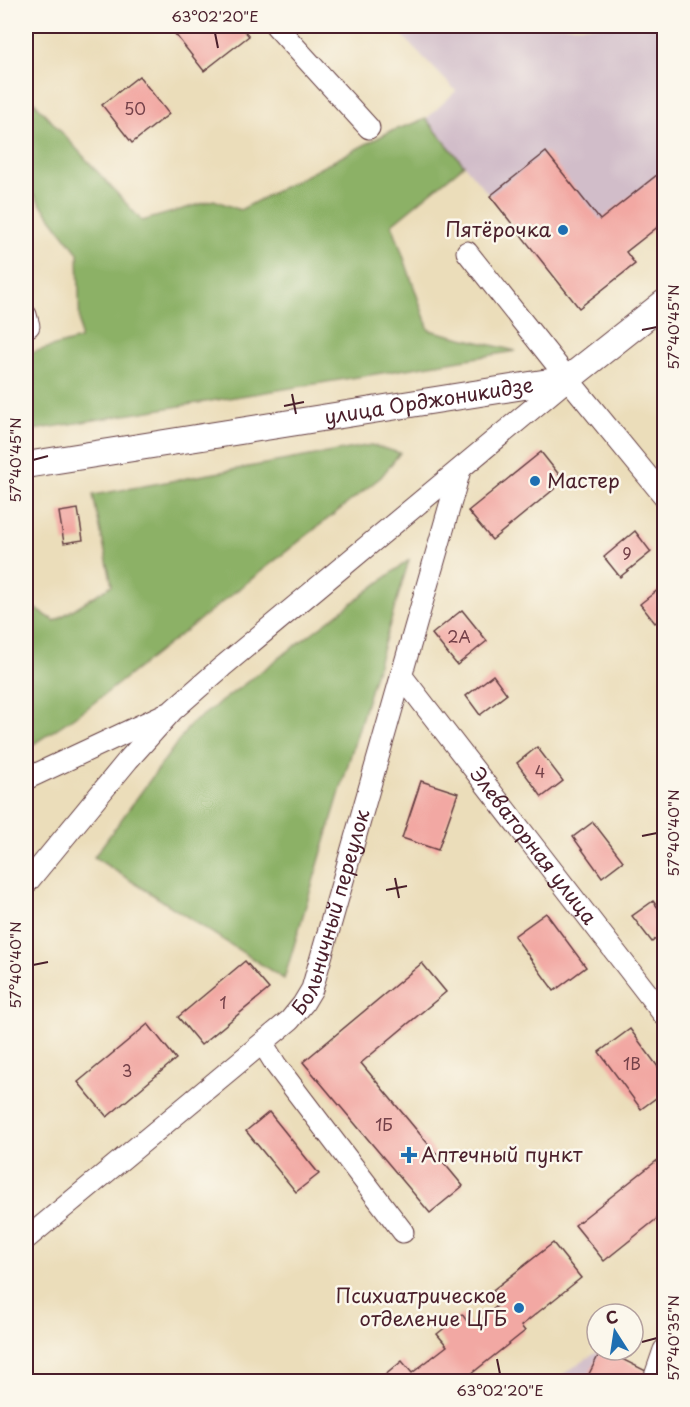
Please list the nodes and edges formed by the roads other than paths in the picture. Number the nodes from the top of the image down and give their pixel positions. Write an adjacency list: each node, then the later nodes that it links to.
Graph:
1 (276, 26): 2 (street)
2 (369, 128)
3 (468, 252): 7 (street)
4 (664, 303): 7 (main road, улица Орджоникидзе)
5 (26, 315): 6 (street)
6 (26, 327)
7 (568, 379): 8 (main road, улица Орджоникидзе); 9 (street); 10 (street)
8 (26, 465)
9 (460, 470): 11 (street, Больничный переулок); 12 (street)
10 (664, 496)
11 (401, 675): 15 (street, Элеваторная улица); 16 (street, Больничный переулок)
12 (173, 710): 13 (street); 14 (street)
13 (26, 779)
14 (26, 884)
15 (664, 1015)
16 (263, 1044): 17 (street); 18 (street, Больничный переулок)
17 (403, 1232)
18 (26, 1239)
19 (664, 1350): 20 (street)
20 (653, 1382)

